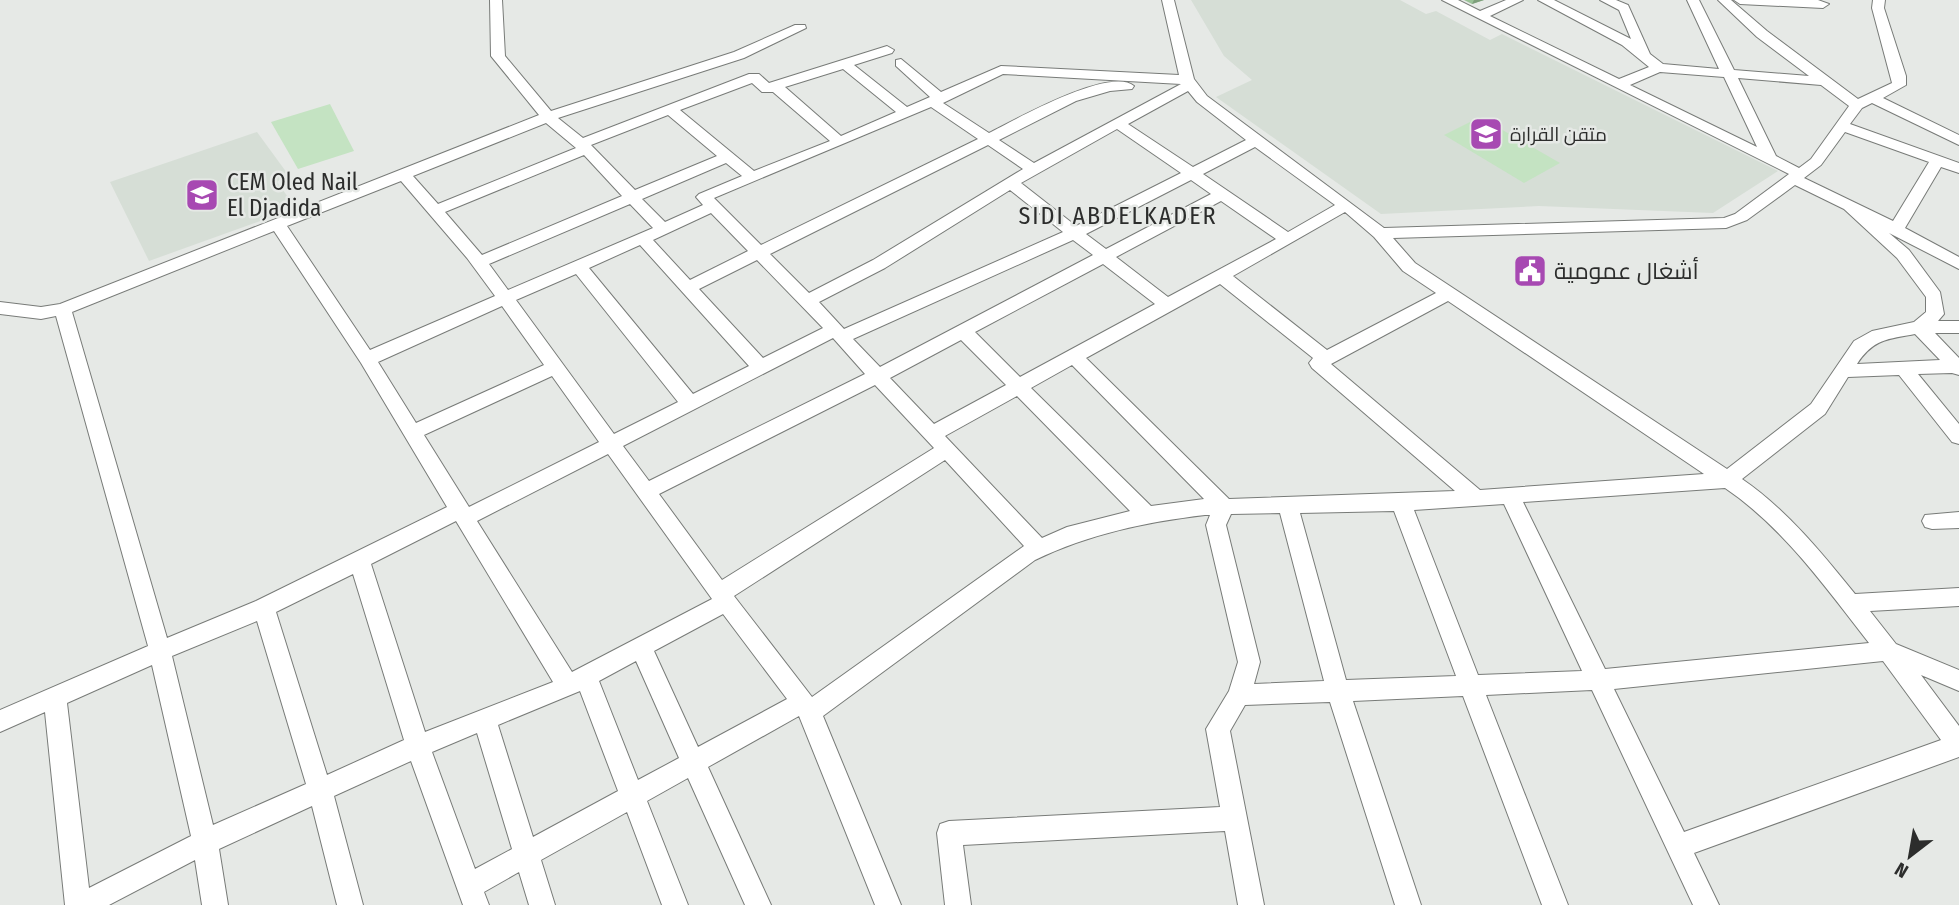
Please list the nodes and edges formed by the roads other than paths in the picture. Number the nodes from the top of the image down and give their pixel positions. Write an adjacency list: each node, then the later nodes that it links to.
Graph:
1 (496, 0): 29 (street)
2 (1168, 0): 21 (street)
3 (1448, 0): 12 (street)
4 (1517, 0): 12 (street)
5 (1544, 0): 15 (street)
6 (1606, 0): 15 (street)
7 (1693, 0): 19 (street)
8 (1724, 0): 20 (street)
9 (1740, 0): 11 (street)
10 (1879, 0): 24 (street)
11 (1823, 4)
12 (1480, 15): 22 (street)
13 (800, 29): 29 (street)
14 (887, 50): 17 (street)
15 (1645, 54): 18 (street)
16 (901, 63): 25 (street)
17 (845, 64): 23 (street); 28 (street)
18 (1659, 68): 19 (street); 22 (street)
19 (1728, 73): 20 (street); 38 (street)
20 (1824, 81): 26 (street)
21 (1189, 82): 25 (street); 30 (street); 32 (street); 33 (street)
22 (1620, 84): 38 (street)
23 (775, 86): 27 (street); 35 (street)
24 (1872, 98): 26 (street); 34 (street)
25 (937, 101): 28 (street); 32 (street)
26 (1857, 105): 31 (street)
27 (671, 110): 36 (street); 37 (street)
28 (907, 114): 35 (street)
29 (548, 117): 36 (street); 43 (street)
30 (1116, 122): 41 (street); 42 (street)
31 (1842, 125): 39 (street); 44 (street)
32 (987, 139): 41 (street); 60 (street)
33 (1256, 141): 42 (street); 49 (street)
34 (1959, 141)
35 (840, 142): 45 (street)
36 (584, 147): 48 (street); 52 (street)
37 (727, 157): 45 (street); 48 (street)
38 (1769, 157): 44 (street)
39 (1938, 160): 40 (street); 55 (street)
40 (1959, 168)
41 (1033, 169): 46 (street)
42 (1191, 173): 47 (street); 56 (street)
43 (403, 174): 52 (street); 53 (street)
44 (1798, 176): 50 (street); 57 (street)
45 (752, 177): 51 (street)
46 (1011, 183): 56 (street); 69 (street)
47 (1222, 194): 59 (street); 61 (street)
48 (634, 198): 54 (street); 62 (street)
49 (1346, 205): 57 (street); 59 (street)
50 (1849, 205): 55 (street); 73 (street)
51 (714, 206): 54 (street); 60 (street)
52 (437, 210): 62 (street)
53 (277, 224): 72 (street); 78 (street)
54 (663, 229): 58 (street)
55 (1896, 229): 63 (street)
56 (1075, 233): 61 (street); 76 (street)
57 (1380, 233): 67 (street)
58 (642, 238): 64 (street); 66 (street)
59 (1289, 239): 65 (street)
60 (762, 253): 66 (street); 69 (street)
61 (1105, 258): 70 (street); 75 (street)
62 (479, 262): 68 (street)
63 (1959, 264)
64 (579, 266): 68 (street); 87 (street)
65 (1221, 276): 70 (street); 79 (street)
66 (688, 288): 81 (street)
67 (1448, 294): 79 (street); 93 (street)
68 (505, 299): 78 (street); 80 (street)
69 (809, 299): 76 (street)
70 (1167, 305): 77 (street)
71 (0, 308): 72 (street)
72 (63, 309): 111 (street)
73 (1919, 327): 74 (street); 82 (street); 84 (street)
74 (1959, 327)
75 (964, 332): 85 (street); 86 (street)
76 (838, 333): 81 (street); 85 (street)
77 (1074, 357): 86 (street); 99 (street)
78 (368, 359): 88 (street)
79 (1325, 359): 96 (street)
80 (555, 367): 88 (street); 91 (street)
81 (761, 367): 87 (street)
82 (1957, 368): 83 (street)
83 (1904, 369): 84 (street); 90 (street)
84 (1841, 372): 93 (street)
85 (878, 376): 89 (street); 94 (street)
86 (1019, 387): 89 (street); 101 (street)
87 (690, 404): 91 (street)
88 (413, 432): 100 (street)
89 (932, 434): 92 (street)
90 (1959, 437)
91 (610, 443): 94 (street); 100 (street)
92 (947, 449): 104 (street); 106 (street)
93 (1727, 480): 95 (street); 108 (street)
94 (646, 492): 106 (street)
95 (1510, 496): 96 (street); 113 (street)
96 (1478, 499): 97 (street)
97 (1401, 503): 98 (street); 116 (street)
98 (1287, 504): 99 (street); 117 (street)
99 (1224, 506): 101 (street); 118 (street)
100 (463, 514): 105 (street); 114 (street)
101 (1147, 515): 104 (street)
102 (1959, 520): 103 (street)
103 (1932, 521)
104 (1039, 548): 120 (street)
105 (359, 560): 109 (street); 123 (street)
106 (723, 597): 110 (street); 120 (street)
107 (1959, 597): 108 (street)
108 (1850, 603): 112 (street)
109 (264, 608): 111 (street); 126 (street)
110 (641, 647): 114 (street); 125 (street)
111 (160, 651): 119 (street); 129 (street)
112 (1888, 651): 113 (street); 115 (street); 124 (street)
113 (1599, 680): 116 (street); 130 (street)
114 (577, 681): 121 (street); 127 (street)
115 (1959, 681)
116 (1471, 685): 117 (street); 143 (street)
117 (1338, 691): 118 (street); 142 (street)
118 (1239, 695): 128 (street)
119 (55, 697): 122 (street); 133 (street)
120 (806, 707): 125 (street); 139 (street)
121 (484, 719): 123 (street); 131 (street)
122 (0, 721)
123 (418, 746): 126 (street); 132 (street)
124 (1959, 746): 130 (street)
125 (694, 762): 127 (street); 138 (street)
126 (320, 790): 129 (street); 135 (street)
127 (633, 796): 131 (street); 137 (street)
128 (1234, 818): 140 (street); 141 (street)
129 (205, 842): 133 (street); 134 (street)
130 (1678, 847): 144 (street)
131 (526, 855): 132 (street); 136 (street)
132 (473, 895)
133 (80, 905)
134 (215, 905)
135 (350, 905)
136 (542, 905)
137 (675, 905)
138 (758, 905)
139 (888, 905)
140 (958, 905)
141 (1251, 905)
142 (1408, 905)
143 (1555, 905)
144 (1706, 905)

